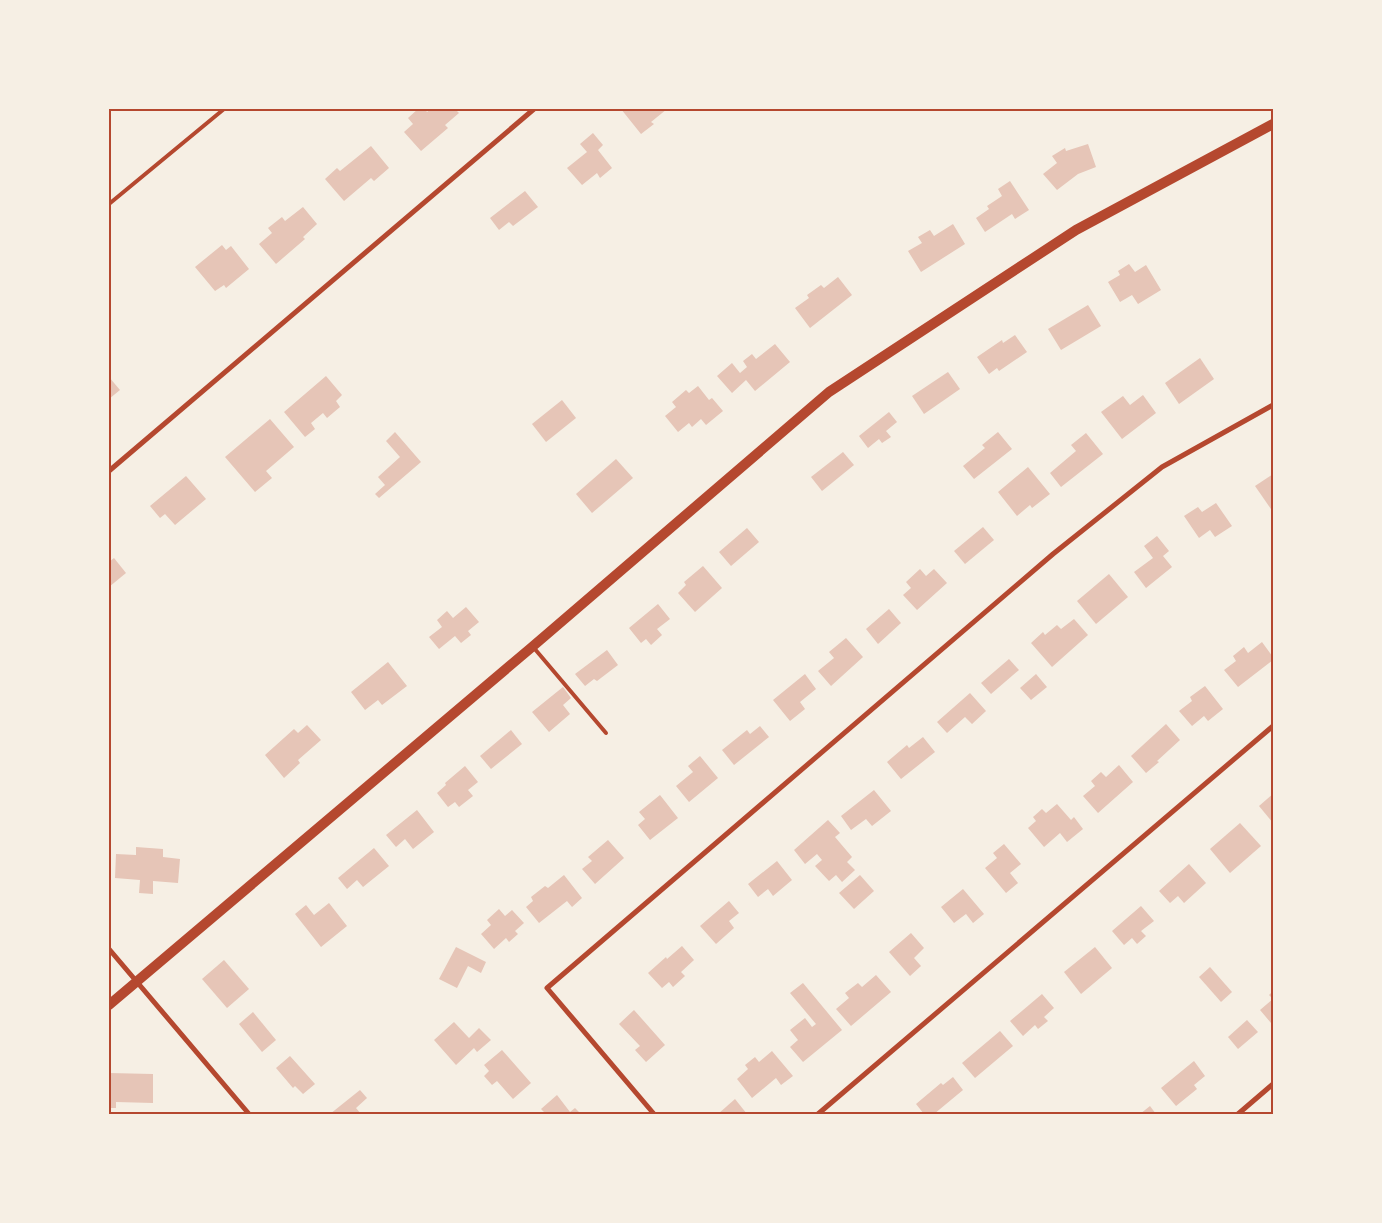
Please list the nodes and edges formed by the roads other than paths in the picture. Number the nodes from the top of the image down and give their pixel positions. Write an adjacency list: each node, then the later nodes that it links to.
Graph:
1 (224, 109): 4 (lane)
2 (534, 109): 6 (street)
3 (1273, 124): 7 (main road)
4 (109, 204)
5 (1273, 405): 15 (street)
6 (109, 472)
7 (532, 647): 9 (lane); 11 (main road)
8 (1273, 726): 16 (street)
9 (606, 733)
10 (109, 950): 11 (street)
11 (136, 981): 12 (main road); 14 (street)
12 (109, 1005)
13 (1273, 1084): 17 (street)
14 (249, 1114)
15 (654, 1114)
16 (818, 1114)
17 (1238, 1114)

